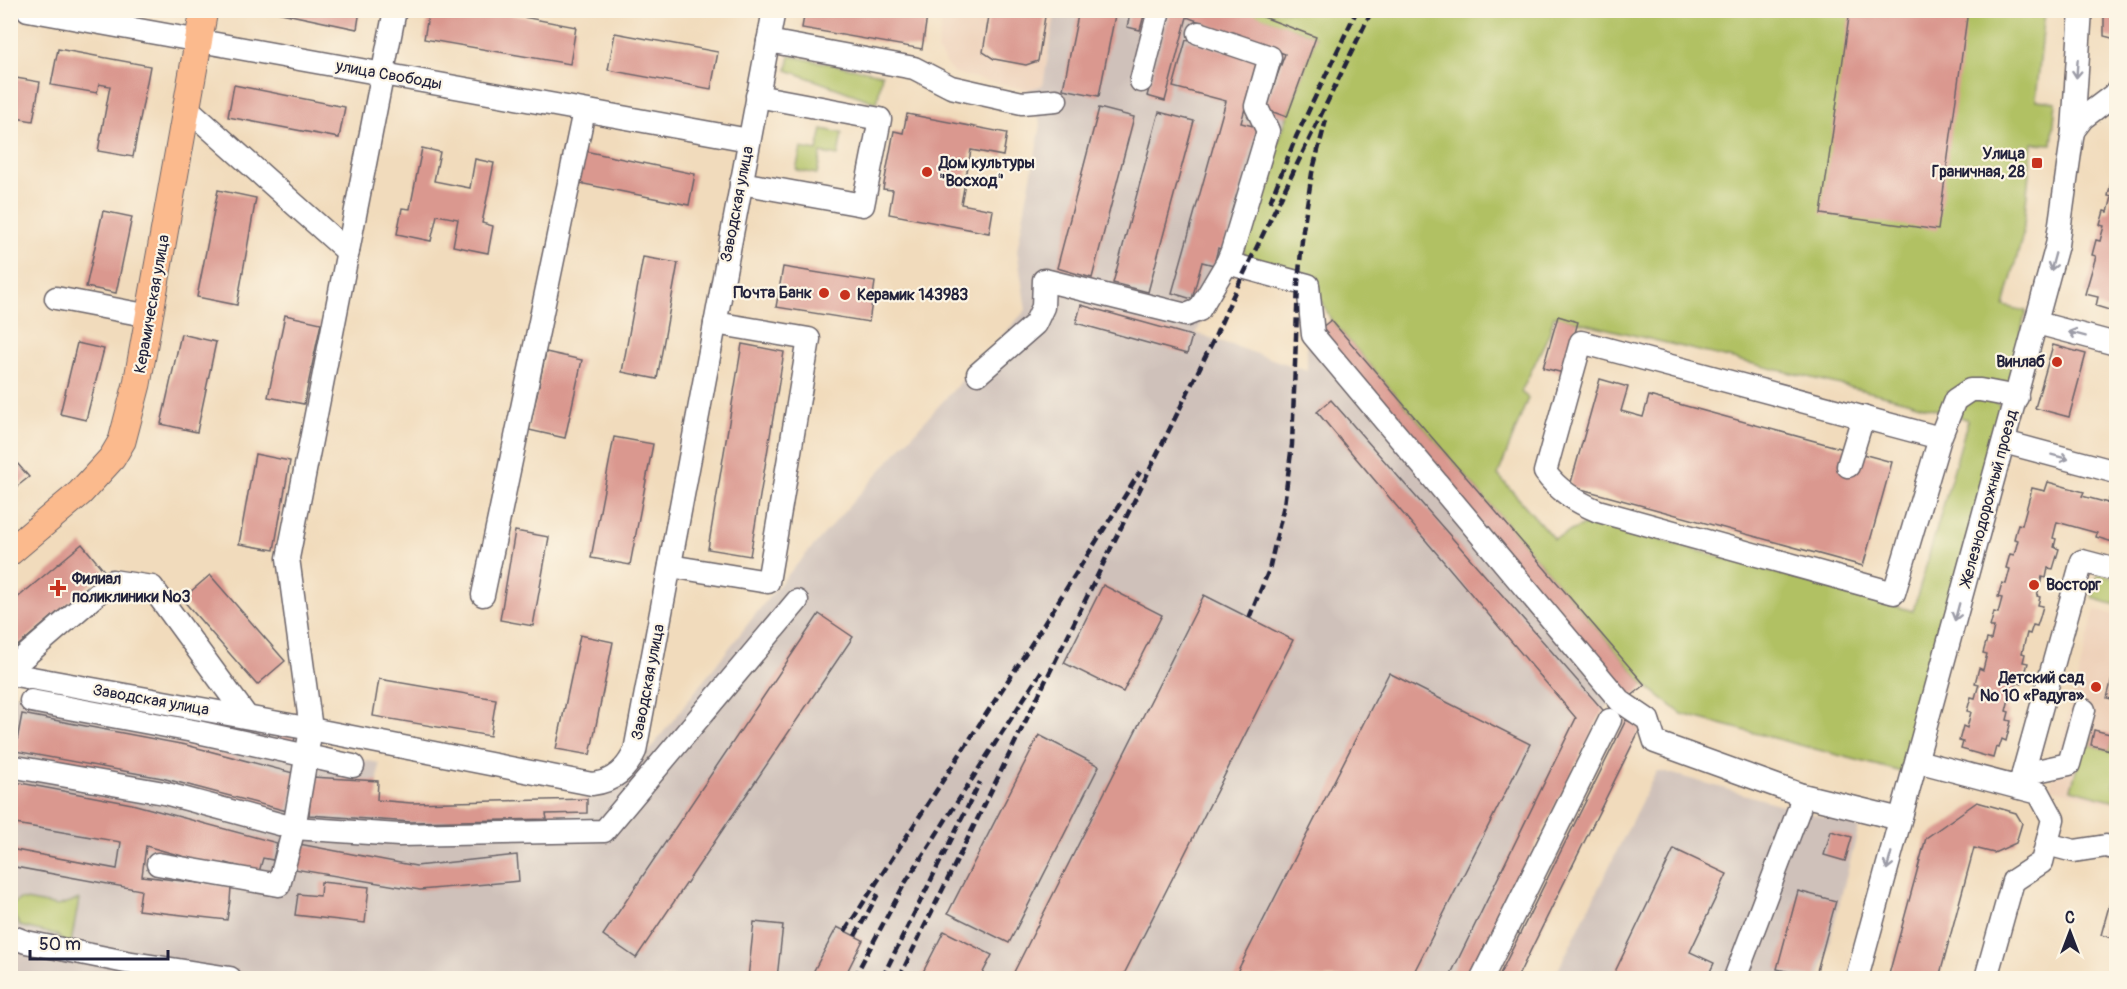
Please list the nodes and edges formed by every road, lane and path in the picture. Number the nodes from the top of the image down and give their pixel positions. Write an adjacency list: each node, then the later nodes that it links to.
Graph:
1 (28, 10): 8 (street, улица Свободы)
2 (204, 10): 8 (main road, Керамическая улица)
3 (395, 10): 10 (street)
4 (774, 10): 9 (street, Заводская улица)
5 (1159, 10): 11 (street)
6 (2081, 10): 17 (street, Железнодорожный проезд, one-way to 17)
7 (1199, 33): 21 (street)
8 (199, 41): 10 (street, улица Свободы); 15 (main road, Керамическая улица)
9 (768, 41): 13 (street, Заводская улица); 14 (street)
10 (383, 74): 16 (street, улица Свободы); 20 (street)
11 (1141, 81)
12 (2116, 93): 17 (street)
13 (758, 96): 18 (street, Заводская улица); 19 (street)
14 (1056, 100)
15 (187, 108): 20 (street); 23 (main road, Керамическая улица)
16 (584, 111): 18 (street, улица Свободы); 37 (street)
17 (2073, 131): 25 (street, Железнодорожный проезд, one-way to 25)
18 (749, 140): 19 (street, Заводская улица)
19 (741, 183): 24 (street, Заводская улица)
20 (348, 252): 45 (street)
21 (1227, 263): 27 (street); 51 (street)
22 (56, 298): 23 (street)
23 (150, 316): 34 (main road, Керамическая улица)
24 (715, 323): 35 (street, Заводская улица); 35 (street)
25 (2037, 323): 26 (street, one-way to 25); 28 (street, Железнодорожный проезд)
26 (2116, 344)
27 (978, 374)
28 (2016, 397): 30 (street); 31 (street, Железнодорожный проезд)
29 (1863, 417): 30 (street); 30 (street); 32 (street)
30 (1940, 438)
31 (2004, 442): 33 (street, one-way to 33); 47 (street, Железнодорожный проезд, one-way to 47)
32 (1848, 466)
33 (2116, 472)
34 (10, 552)
35 (670, 566): 45 (street, Заводская улица)
36 (2116, 570): 50 (street)
37 (483, 595)
38 (797, 601): 53 (street)
39 (10, 669): 43 (street)
40 (10, 674): 43 (street, Заводская улица)
41 (31, 701): 46 (street)
42 (2084, 710): 50 (street)
43 (247, 717): 45 (street, Заводская улица)
44 (1610, 720): 60 (street)
45 (311, 729): 46 (street)
46 (307, 758): 49 (street); 53 (street)
47 (1917, 761): 50 (street); 52 (street, Железнодорожный проезд)
48 (10, 766): 53 (street)
49 (353, 766)
50 (2021, 781): 54 (street)
51 (1802, 795): 52 (street); 61 (street)
52 (1900, 819): 62 (street, Железнодорожный проезд, one-way to 62)
53 (294, 828): 56 (street)
54 (2047, 844): 55 (street); 63 (street)
55 (2116, 849)
56 (158, 864)
57 (10, 936): 58 (street)
58 (124, 970): 59 (street)
59 (230, 978)
60 (1482, 978)
61 (1735, 978)
62 (1857, 978)
63 (1986, 978)

